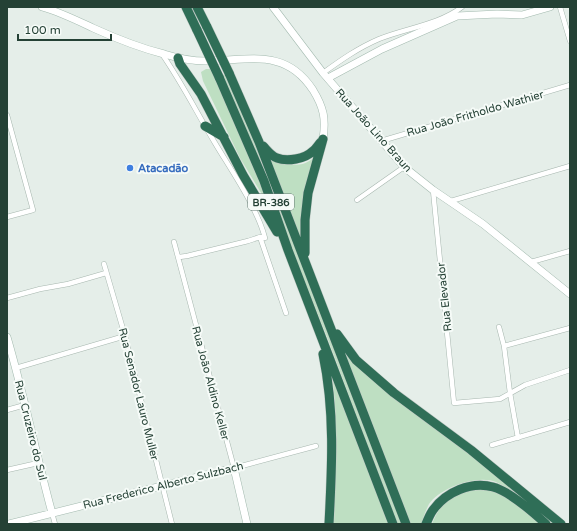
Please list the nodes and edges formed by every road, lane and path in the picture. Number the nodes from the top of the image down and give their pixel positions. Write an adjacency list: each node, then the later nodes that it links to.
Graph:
1 (42, 7): 10 (street)
2 (186, 7): 28 (highway, BR-386, bridge)
3 (198, 7): 19 (highway, BR-386, bridge)
4 (273, 7): 12 (street, Rua João Lino Braun)
5 (462, 7): 8 (street)
6 (550, 7): 8 (street)
7 (560, 7): 9 (street)
8 (456, 14): 12 (street); 12 (street)
9 (570, 41)
10 (162, 54): 11 (street); 15 (street)
11 (178, 58): 16 (highway); 17 (street)
12 (325, 75): 18 (street, Rua João Lino Braun)
13 (570, 85): 18 (street, Rua João Fritholdo Wathier)
14 (7, 115): 25 (street)
15 (205, 126): 16 (highway); 26 (street)
16 (225, 138): 28 (highway)
17 (323, 139): 19 (highway); 31 (highway)
18 (380, 141): 21 (street, Rua João Lino Braun)
19 (259, 142): 31 (highway, BR-386)
20 (570, 166): 24 (street)
21 (404, 167): 22 (street, Rua João Lino Braun); 23 (street)
22 (433, 190): 24 (street, Rua João Lino Braun); 47 (street, Rua Elevador)
23 (357, 200)
24 (451, 201): 32 (street, Rua João Lino Braun)
25 (7, 217)
26 (260, 237): 30 (street); 37 (street)
27 (174, 242): 30 (street, Rua João Aldino Keller)
28 (288, 250): 41 (highway, BR-386)
29 (570, 251): 32 (street)
30 (179, 257): 55 (street, Rua João Aldino Keller)
31 (305, 258): 38 (highway, BR-386)
32 (531, 262): 35 (street, Rua João Lino Braun)
33 (104, 264): 34 (street, Rua Senador Lauro Muller)
34 (106, 273): 36 (street); 42 (street, Rua Senador Lauro Muller)
35 (570, 294)
36 (7, 298)
37 (286, 313)
38 (330, 323): 65 (highway, BR-386); 68 (highway)
39 (499, 327): 44 (street)
40 (570, 328): 44 (street)
41 (318, 329): 63 (highway); 64 (highway, BR-386)
42 (125, 336): 45 (street); 57 (street, Rua Senador Lauro Muller)
43 (7, 337): 45 (street, Rua Cruzeiro do Sul)
44 (504, 346): 47 (street)
45 (16, 368): 48 (street, Rua Cruzeiro do Sul)
46 (570, 370): 47 (street)
47 (510, 392): 51 (street)
48 (25, 405): 49 (street); 54 (street, Rua Cruzeiro do Sul)
49 (7, 410)
50 (570, 422): 51 (street)
51 (518, 438): 52 (street)
52 (492, 445)
53 (316, 446): 55 (street, Rua Frederico Alberto Sulzbach)
54 (38, 463): 56 (street); 58 (street, Rua Cruzeiro do Sul)
55 (234, 468): 57 (street, Rua Frederico Alberto Sulzbach); 62 (street, Rua João Aldino Keller)
56 (7, 470)
57 (162, 485): 58 (street, Rua Frederico Alberto Sulzbach); 61 (street, Rua Senador Lauro Muller)
58 (52, 512): 59 (street, Rua Frederico Alberto Sulzbach); 60 (street, Rua Cruzeiro do Sul)
59 (9, 524)
60 (55, 524)
61 (172, 524)
62 (247, 524)
63 (329, 524)
64 (393, 524)
65 (406, 524)
66 (426, 524): 67 (highway)
67 (546, 524)
68 (561, 524)

